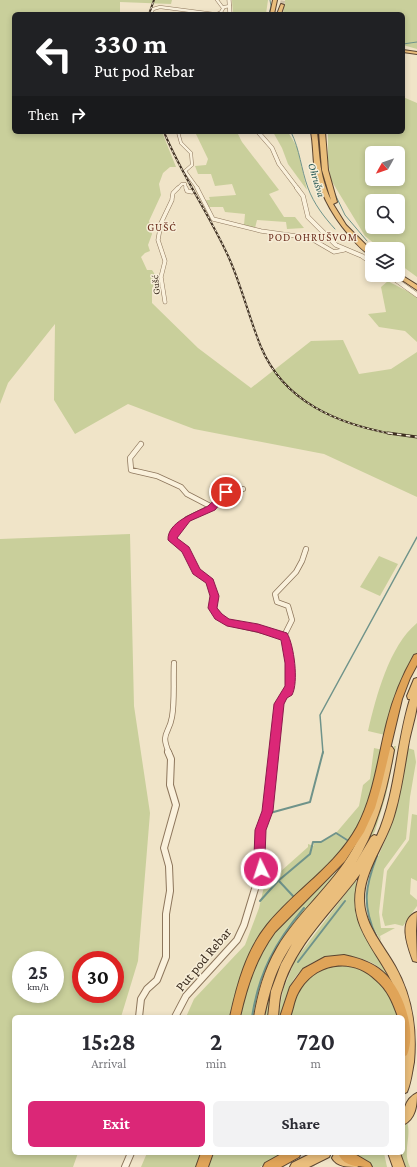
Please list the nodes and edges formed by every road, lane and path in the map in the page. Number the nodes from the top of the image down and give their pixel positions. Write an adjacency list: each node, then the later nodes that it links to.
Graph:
1 (217, 0): 6 (street)
2 (228, 0): 4 (street)
3 (276, 1): 11 (highway)
4 (230, 6): 6 (street); 10 (street)
5 (282, 6): 12 (highway)
6 (223, 8): 9 (street)
7 (152, 12): 8 (street)
8 (200, 12)
9 (221, 12)
10 (230, 12)
11 (273, 12)
12 (280, 12)
13 (405, 51): 14 (highway)
14 (417, 53)
15 (179, 134): 21 (street)
16 (260, 134): 25 (street)
17 (308, 134): 22 (highway)
18 (314, 134): 22 (highway)
19 (319, 134): 22 (highway)
20 (322, 134): 22 (highway)
21 (195, 191): 25 (street); 33 (street, Gušć)
22 (331, 203): 23 (highway); 24 (highway)
23 (365, 242)
24 (365, 247)
25 (344, 250): 26 (street)
26 (365, 258)
27 (405, 274): 30 (highway)
28 (405, 280): 31 (highway)
29 (399, 282): 32 (street)
30 (417, 282)
31 (417, 288)
32 (417, 294)
33 (165, 302)
34 (141, 444): 36 (street)
35 (242, 489): 36 (street)
36 (212, 508): 38 (street)
37 (306, 549): 38 (street)
38 (284, 636): 49 (street, Put pod Rebar)
39 (417, 657): 50 (highway)
40 (174, 663): 48 (street, Put pod Rebar)
41 (417, 664): 51 (highway)
42 (417, 682): 52 (highway)
43 (417, 692): 55 (highway)
44 (417, 917): 46 (highway)
45 (417, 926): 46 (highway)
46 (411, 935): 47 (highway)
47 (417, 957)
48 (139, 1015)
49 (176, 1015)
50 (236, 1015)
51 (259, 1015)
52 (273, 1015)
53 (286, 1015): 54 (highway)
54 (402, 1015)
55 (405, 1084)
56 (417, 1099): 57 (highway)
57 (405, 1116)
58 (130, 1155): 63 (street)
59 (206, 1155): 64 (highway)
60 (291, 1155): 65 (highway)
61 (321, 1155): 66 (highway)
62 (395, 1155): 69 (highway)
63 (125, 1167)
64 (202, 1167)
65 (269, 1167)
66 (296, 1167)
67 (352, 1167): 68 (highway)
68 (366, 1167)
69 (399, 1167)

